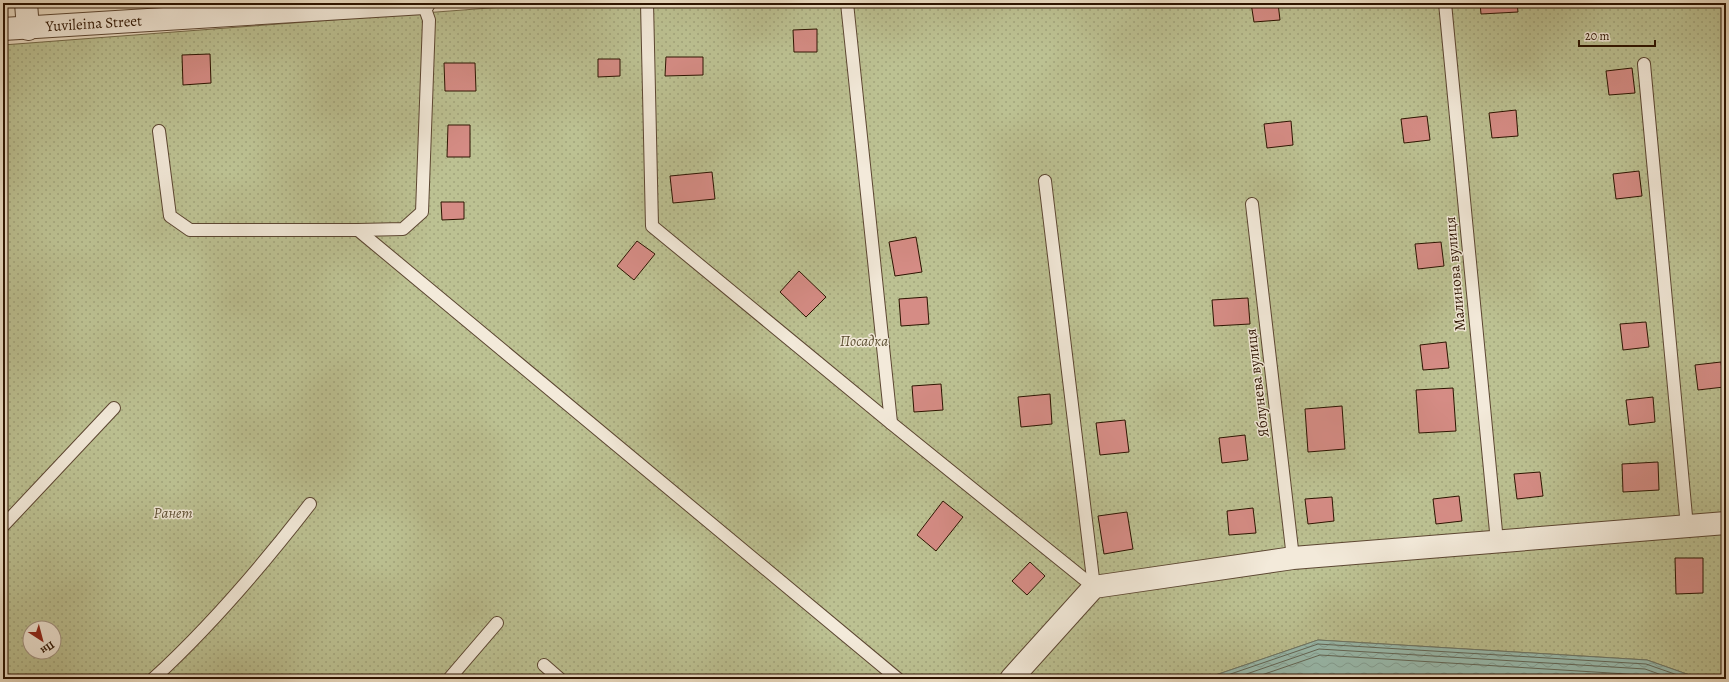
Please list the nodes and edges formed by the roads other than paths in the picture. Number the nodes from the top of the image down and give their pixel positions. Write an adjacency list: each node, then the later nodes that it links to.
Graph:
1 (26, 3): 7 (street)
2 (424, 3): 7 (street, Yuvileina Street); 12 (lane)
3 (647, 3): 14 (lane)
4 (847, 3): 14 (lane)
5 (1445, 3): 19 (lane, Малинова вулиця)
6 (3, 29): 7 (street, Yuvileina Street)
7 (28, 29)
8 (1644, 64): 18 (lane)
9 (159, 131): 12 (lane)
10 (1044, 181): 21 (lane)
11 (1252, 204): 20 (lane, Яблунева вулиця)
12 (358, 230): 27 (lane)
13 (114, 408): 17 (lane)
14 (891, 423): 21 (lane)
15 (310, 504): 24 (lane)
16 (1726, 523): 18 (street)
17 (3, 526)
18 (1687, 527): 19 (street)
19 (1497, 542): 20 (street)
20 (1294, 558): 21 (street)
21 (1094, 587): 28 (street)
22 (496, 623): 25 (lane)
23 (544, 665): 26 (lane)
24 (153, 679)
25 (449, 679)
26 (560, 679)
27 (898, 679)
28 (1011, 679)

